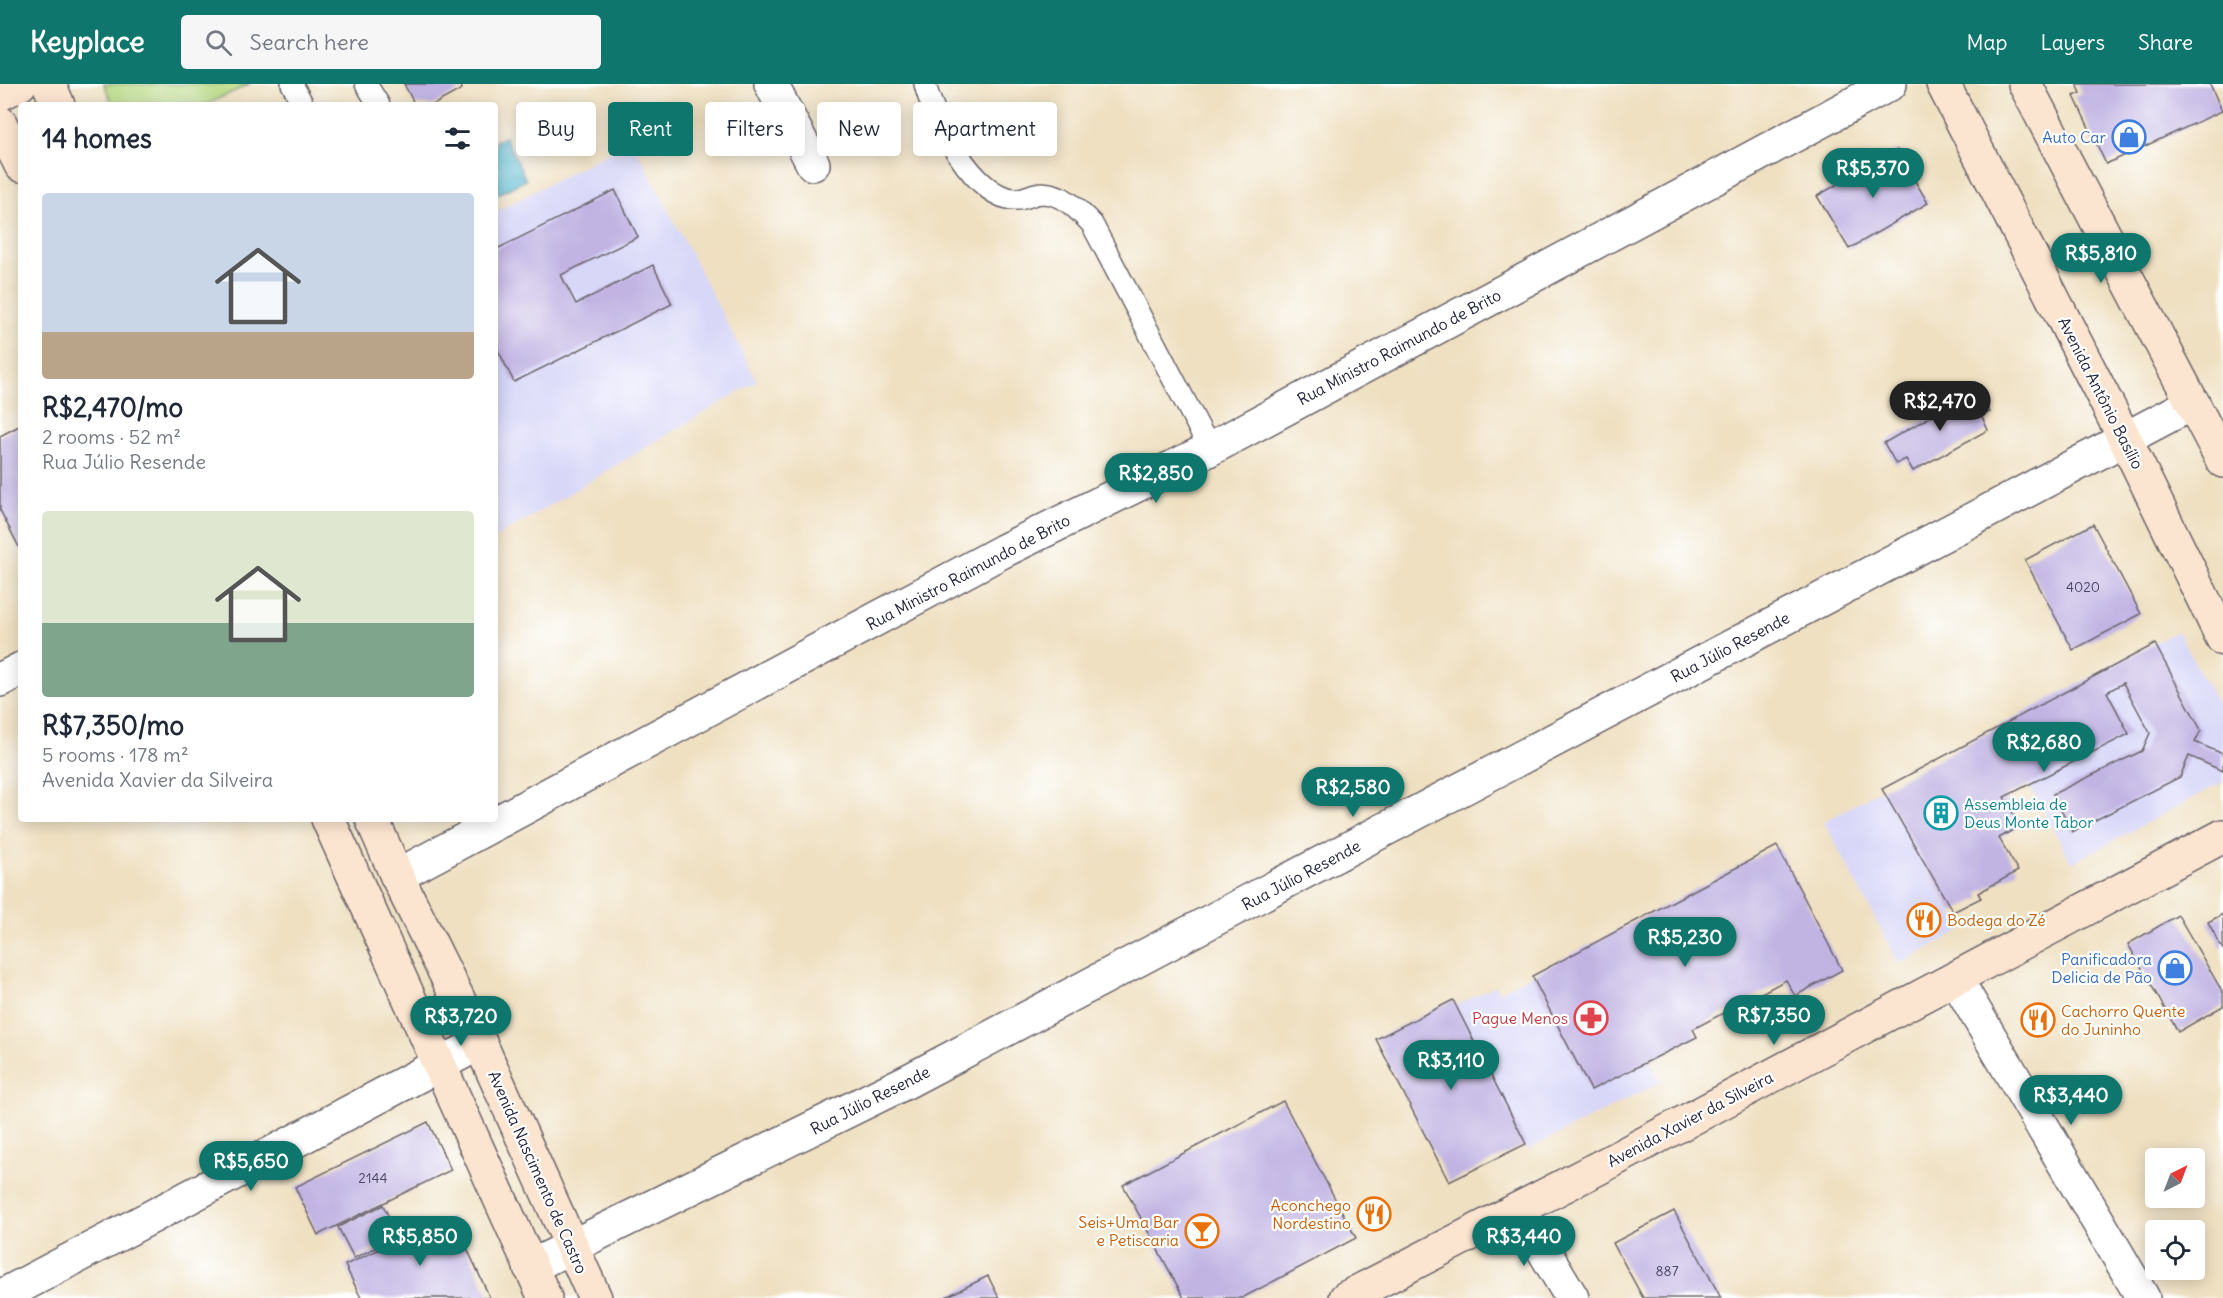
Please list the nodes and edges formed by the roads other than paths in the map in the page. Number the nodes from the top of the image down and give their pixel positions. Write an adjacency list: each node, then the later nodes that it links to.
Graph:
1 (20, 84): 10 (main road)
2 (49, 84): 11 (main road)
3 (292, 84): 12 (lane)
4 (366, 84): 13 (lane)
5 (771, 84): 16 (street)
6 (925, 84): 19 (lane)
7 (1890, 84): 19 (street, Rua Ministro Raimundo de Brito)
8 (1943, 84): 18 (main road, Avenida Antônio Basílio)
9 (2025, 84): 17 (main road)
10 (0, 94)
11 (57, 102)
12 (301, 102)
13 (377, 102)
14 (0, 123): 15 (main road)
15 (18, 159)
16 (813, 164)
17 (2193, 404): 18 (street, Rua Júlio Resende); 20 (main road)
18 (2125, 439): 21 (main road, Avenida Antônio Basílio); 34 (street, Rua Júlio Resende)
19 (1210, 449): 27 (street, Rua Ministro Raimundo de Brito)
20 (2223, 461)
21 (2223, 639)
22 (18, 671): 23 (street)
23 (0, 680)
24 (329, 822): 32 (main road)
25 (373, 822): 29 (main road, Avenida Nascimento de Castro)
26 (498, 822): 29 (street, Rua Ministro Raimundo de Brito)
27 (498, 822)
28 (2223, 836): 30 (main road, Avenida Xavier da Silveira)
29 (397, 876): 31 (main road, Avenida Nascimento de Castro)
30 (1956, 979): 33 (main road, Avenida Xavier da Silveira); 41 (street)
31 (480, 1043): 32 (street); 34 (main road, Avenida Nascimento de Castro)
32 (440, 1063): 35 (main road); 37 (street)
33 (1519, 1209): 36 (main road, Avenida Xavier da Silveira); 40 (street)
34 (572, 1248): 35 (street, Rua Júlio Resende); 39 (main road, Avenida Nascimento de Castro)
35 (530, 1267): 38 (main road)
36 (1356, 1296)
37 (0, 1297)
38 (545, 1298)
39 (595, 1298)
40 (1572, 1298)
41 (2143, 1298)

